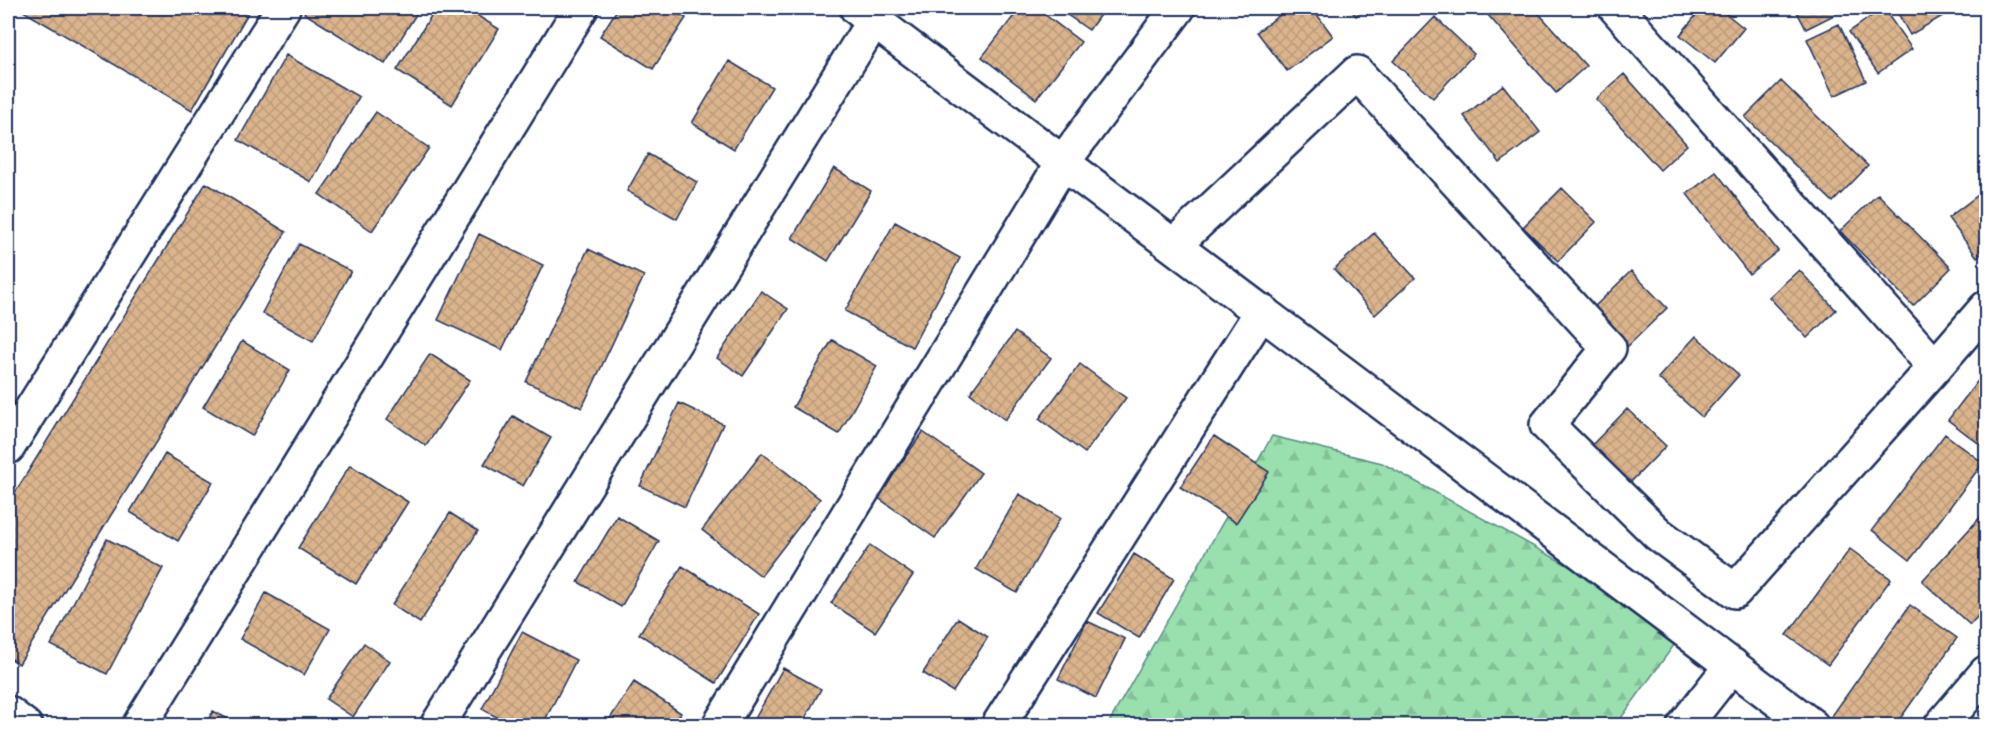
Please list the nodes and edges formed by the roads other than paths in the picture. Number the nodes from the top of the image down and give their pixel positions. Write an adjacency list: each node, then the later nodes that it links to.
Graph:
1 (283, 8): 11 (street)
2 (581, 8): 16 (street)
3 (1178, 8): 6 (street)
4 (1616, 8): 10 (street)
5 (866, 14): 6 (street); 17 (street)
6 (1063, 162): 7 (street); 18 (street)
7 (1174, 245): 9 (street); 10 (street)
8 (1986, 308): 10 (street)
9 (1262, 311): 12 (street); 19 (street)
10 (1935, 368)
11 (8, 447)
12 (1732, 665): 20 (street); 21 (street)
13 (1986, 673): 22 (street)
14 (8, 713): 15 (street)
15 (25, 726)
16 (139, 726)
17 (437, 726)
18 (719, 726)
19 (998, 726)
20 (1684, 726)
21 (1812, 726)
22 (1941, 726)

